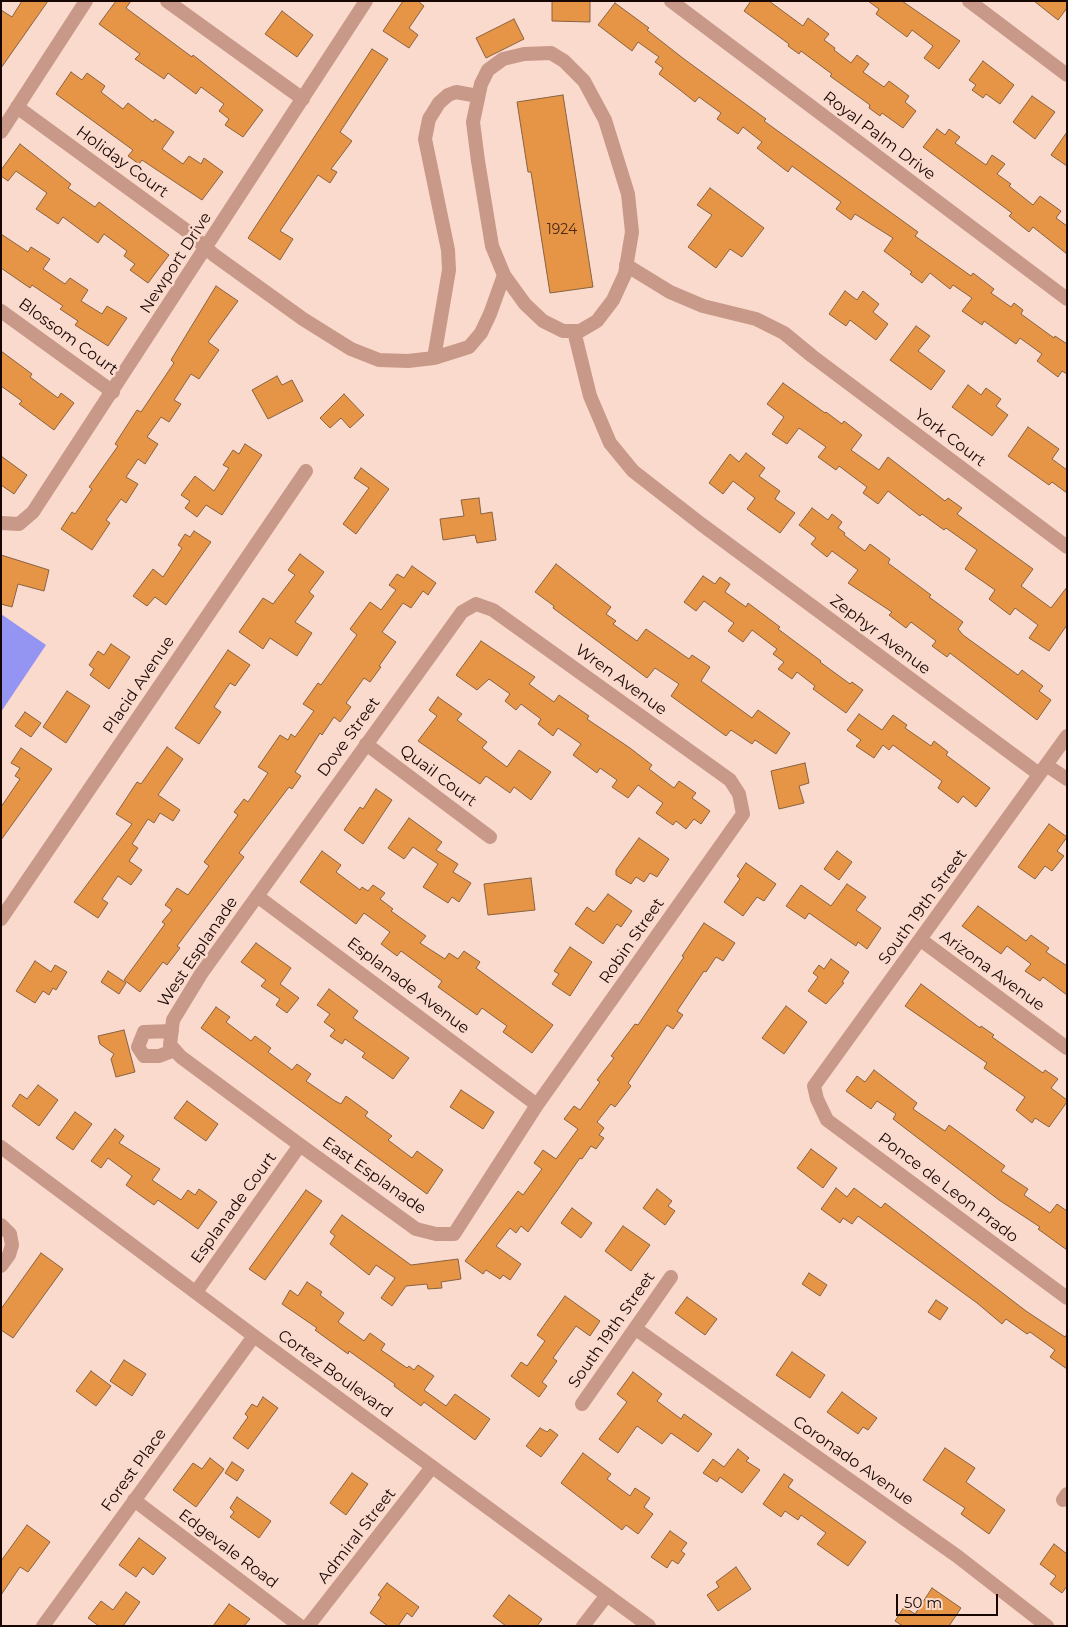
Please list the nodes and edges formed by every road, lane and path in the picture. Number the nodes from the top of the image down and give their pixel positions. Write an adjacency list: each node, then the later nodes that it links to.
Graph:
1 (86, 1): 9 (street)
2 (167, 1): 8 (street)
3 (366, 1): 8 (street, Newport Drive)
4 (671, 1): 14 (street, Royal Palm Drive)
5 (969, 1): 6 (street)
6 (1067, 75)
7 (478, 96): 12 (street); 13 (street); 17 (street)
8 (303, 99): 11 (street, Newport Drive)
9 (17, 107): 10 (street); 11 (street, Holiday Court)
10 (1, 132)
11 (206, 246): 17 (street, Holiday Court); 18 (street, Newport Drive)
12 (626, 265): 16 (street); 21 (street, York Court)
13 (504, 275): 16 (street); 17 (street, Holiday Court)
14 (1067, 298)
15 (1, 311): 18 (street, Blossom Court)
16 (574, 331): 25 (street, Zephyr Avenue)
17 (434, 358)
18 (113, 392): 20 (street, Newport Drive)
19 (306, 471): 30 (street, Placid Avenue)
20 (1, 523)
21 (1067, 547)
22 (476, 604): 24 (street, Dove Street); 27 (street, Wren Avenue)
23 (1067, 736): 25 (street, South 19th Street)
24 (366, 744): 28 (street, Quail Court); 29 (street, Dove Street)
25 (1043, 770): 26 (street, Zephyr Avenue); 31 (street, South 19th Street)
26 (1067, 780)
27 (739, 794): 36 (street, Robin Street)
28 (490, 837)
29 (257, 896): 32 (street, West Esplanade); 36 (street, Esplanade Avenue)
30 (1, 918)
31 (921, 940): 33 (street, Arizona Avenue); 35 (street, South 19th Street)
32 (172, 1031): 34 (street, West Esplanade); 34 (street)
33 (1067, 1048)
34 (175, 1050): 37 (street)
35 (817, 1100): 43 (street, Ponce de Leon Prado)
36 (537, 1105): 37 (street, East Esplanade)
37 (300, 1146): 42 (street, Esplanade Court)
38 (1, 1147): 42 (street, Cortez Boulevard)
39 (1, 1226): 40 (street)
40 (1, 1266)
41 (671, 1277): 44 (street, South 19th Street)
42 (196, 1292): 45 (street, Cortez Boulevard)
43 (1067, 1298)
44 (636, 1328): 46 (street, South 19th Street); 55 (street, Coronado Avenue)
45 (254, 1336): 47 (street, Cortez Boulevard); 48 (street, Forest Place)
46 (582, 1404)
47 (432, 1467): 49 (street, Cortez Boulevard); 52 (street, Admiral Street)
48 (134, 1500): 50 (street, Forest Place); 51 (street, Edgevale Road)
49 (607, 1595): 53 (street); 54 (street, Cortez Boulevard)
50 (43, 1626)
51 (300, 1626)
52 (308, 1626)
53 (583, 1626)
54 (649, 1626)
55 (1047, 1626)

